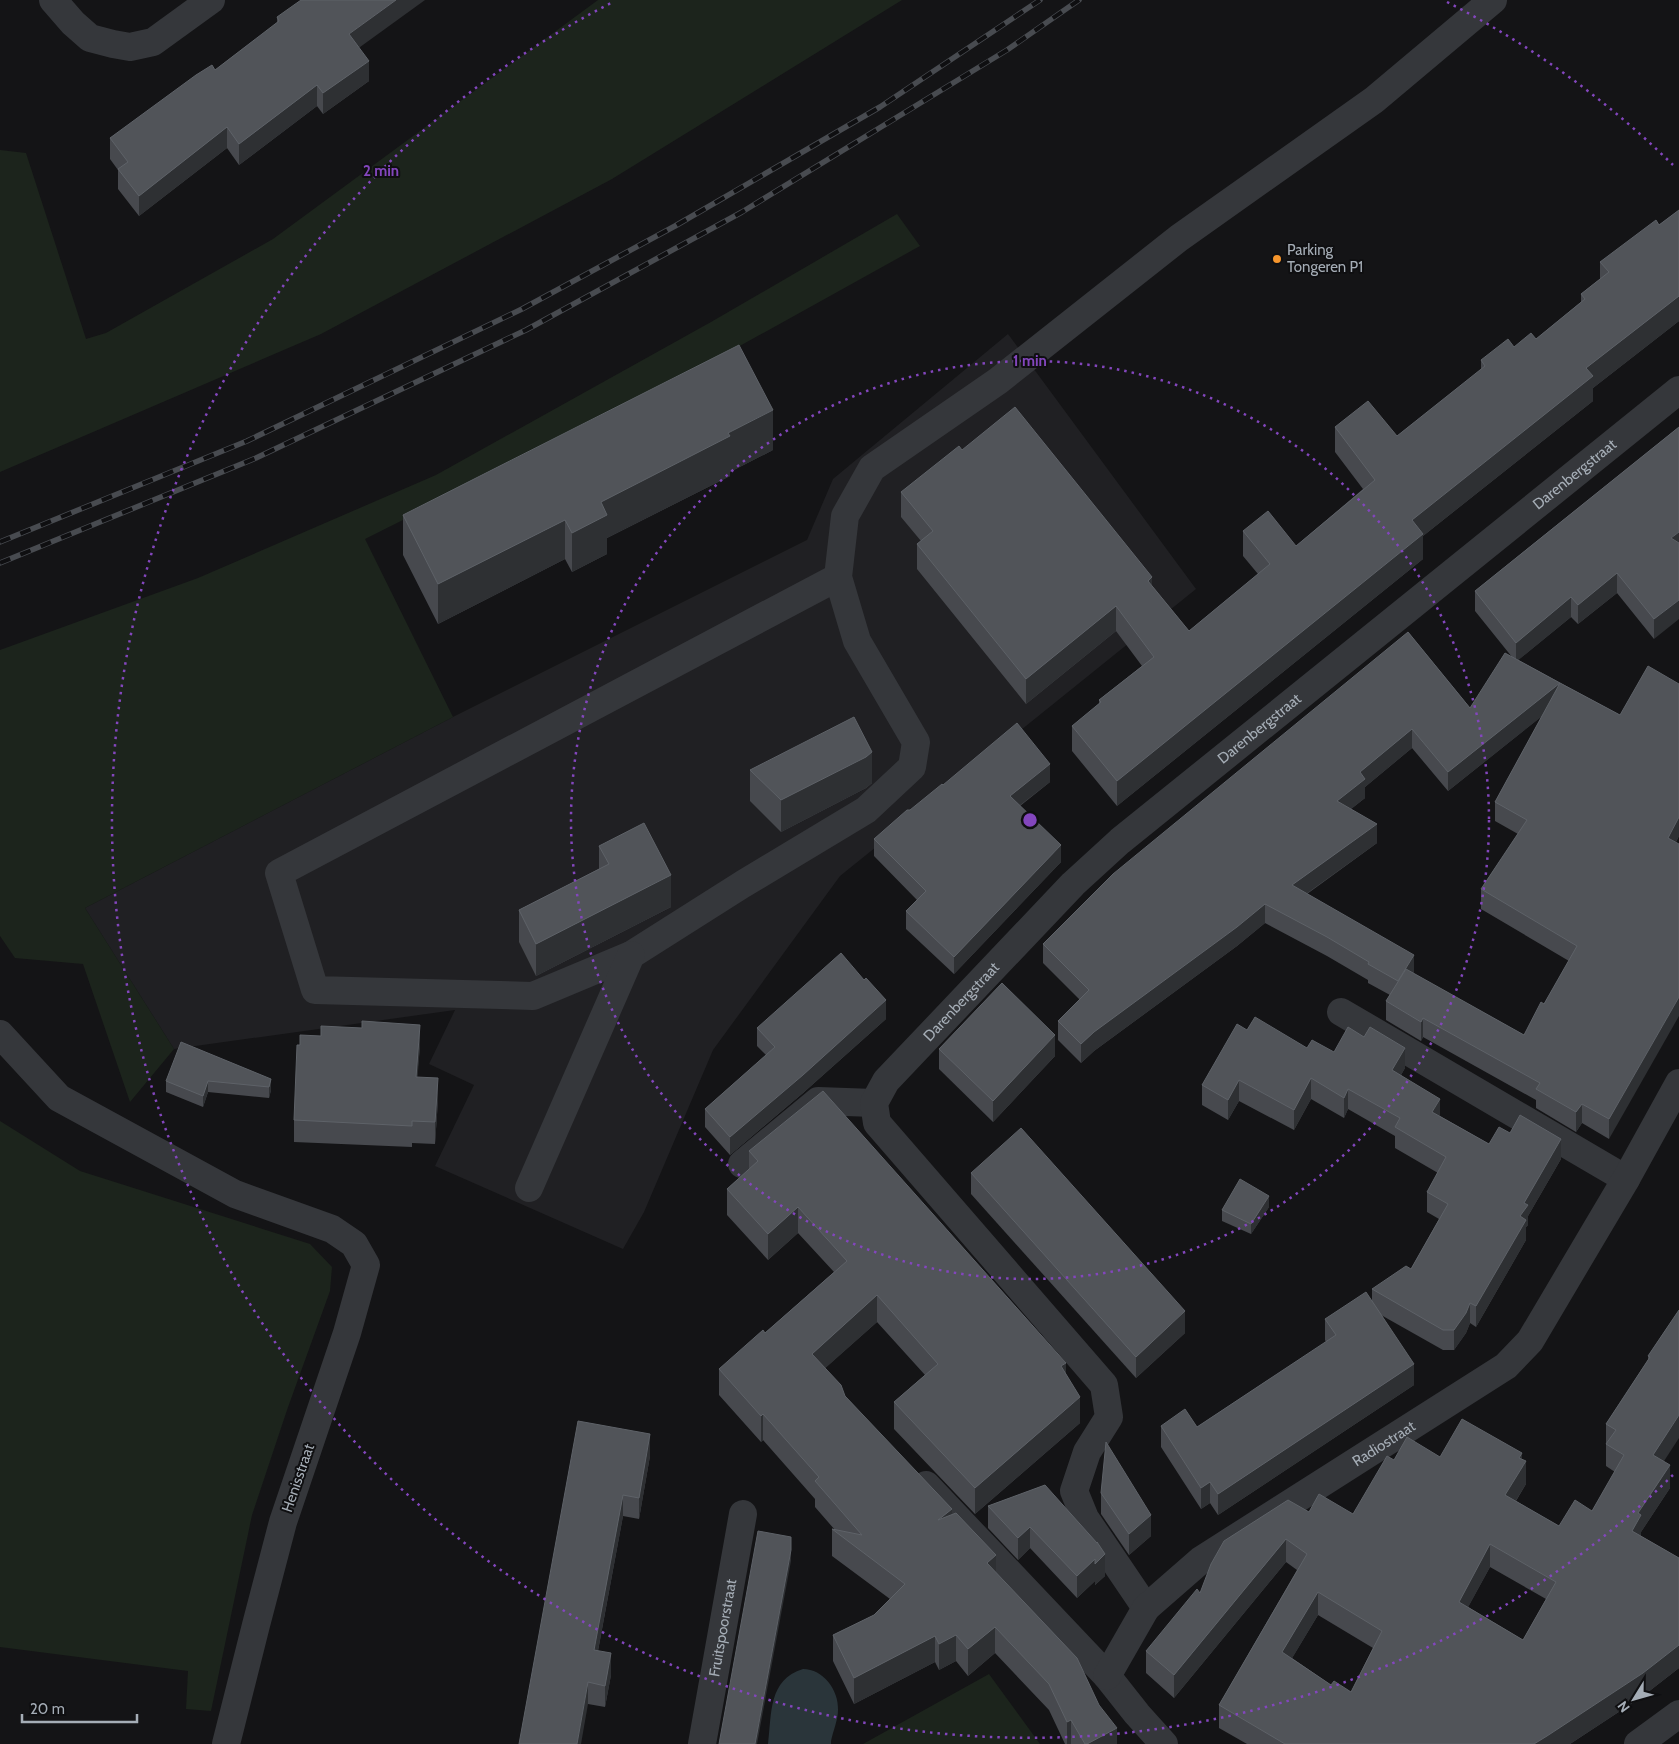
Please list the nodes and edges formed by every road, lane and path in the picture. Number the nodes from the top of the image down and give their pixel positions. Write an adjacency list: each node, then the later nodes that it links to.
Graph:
1 (53, 0): 2 (street)
2 (211, 0)
3 (1493, 0): 5 (street)
4 (1679, 390): 10 (street, Darenbergstraat)
5 (838, 577): 6 (street); 6 (street)
6 (631, 955): 13 (street)
7 (1341, 1012): 12 (street)
8 (0, 1034): 21 (street, Henisstraat)
9 (1679, 1083): 12 (street, Radiostraat)
10 (874, 1102): 11 (street); 16 (street)
11 (742, 1164)
12 (1626, 1179): 16 (street, Radiostraat)
13 (529, 1188)
14 (910, 1468): 17 (street)
15 (743, 1514): 22 (street, Fruitspoorstraat)
16 (1146, 1608): 17 (street, Radiostraat)
17 (1107, 1676): 23 (street)
18 (1679, 1714): 19 (street)
19 (1646, 1739): 20 (street)
20 (1679, 1743)
21 (226, 1744)
22 (702, 1744)
23 (1164, 1744)

